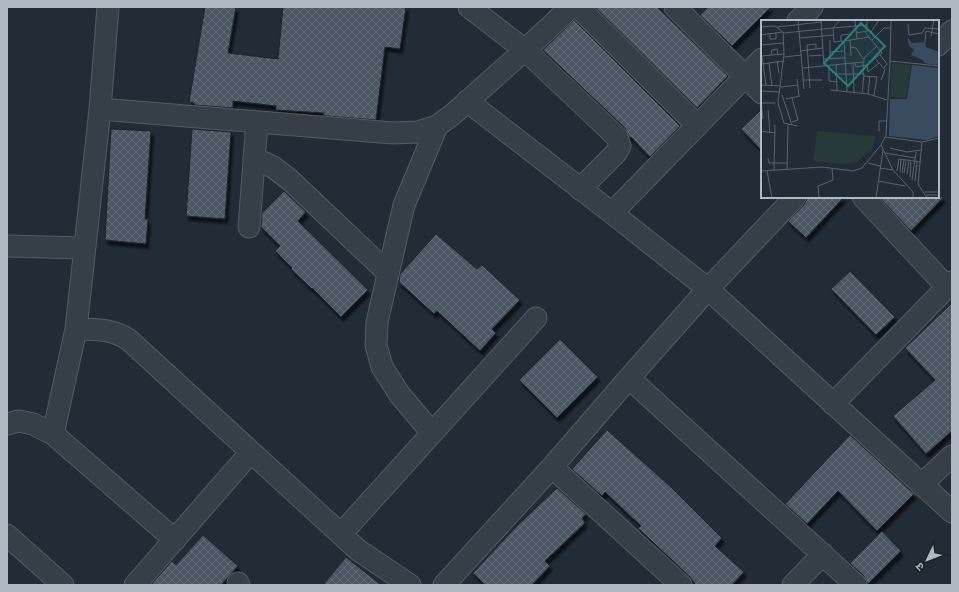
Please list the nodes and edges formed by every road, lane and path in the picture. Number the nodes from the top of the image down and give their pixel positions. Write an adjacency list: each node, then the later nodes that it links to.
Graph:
1 (108, 7): 15 (street)
2 (469, 7): 10 (street)
3 (571, 7): 10 (street)
4 (578, 7): 17 (street)
5 (674, 7): 12 (street)
6 (812, 7): 7 (street)
7 (799, 20)
8 (952, 31): 9 (street)
9 (939, 45)
10 (525, 50): 14 (street); 20 (street)
11 (761, 59): 12 (street)
12 (745, 76): 13 (street); 17 (street)
13 (761, 92)
14 (467, 101): 18 (street); 20 (street)
15 (100, 109): 16 (street); 26 (street)
16 (257, 122): 18 (street); 19 (street)
17 (697, 125): 23 (street)
18 (437, 126): 27 (street)
19 (254, 158): 24 (street); 27 (street)
20 (580, 189): 23 (street)
21 (794, 198): 29 (street)
22 (864, 198): 28 (street)
23 (612, 213): 29 (street)
24 (248, 228)
25 (7, 246): 26 (street)
26 (84, 248): 31 (street)
27 (388, 274): 35 (street)
28 (950, 285): 33 (street)
29 (708, 289): 32 (street); 33 (street)
30 (536, 318): 35 (street)
31 (76, 329): 36 (street); 37 (street)
32 (629, 378): 39 (street); 45 (street)
33 (833, 404): 40 (street)
34 (7, 424): 36 (street)
35 (432, 433): 42 (street)
36 (53, 434): 44 (street)
37 (251, 452): 42 (street); 44 (street)
38 (952, 456): 40 (street)
39 (552, 467): 49 (street); 50 (street)
40 (921, 485): 41 (street)
41 (952, 512)
42 (341, 534): 48 (street)
43 (7, 535): 46 (street)
44 (175, 540): 47 (street)
45 (823, 554): 51 (street); 52 (street)
46 (63, 585)
47 (135, 585)
48 (410, 585)
49 (444, 585)
50 (681, 585)
51 (793, 585)
52 (856, 585)

